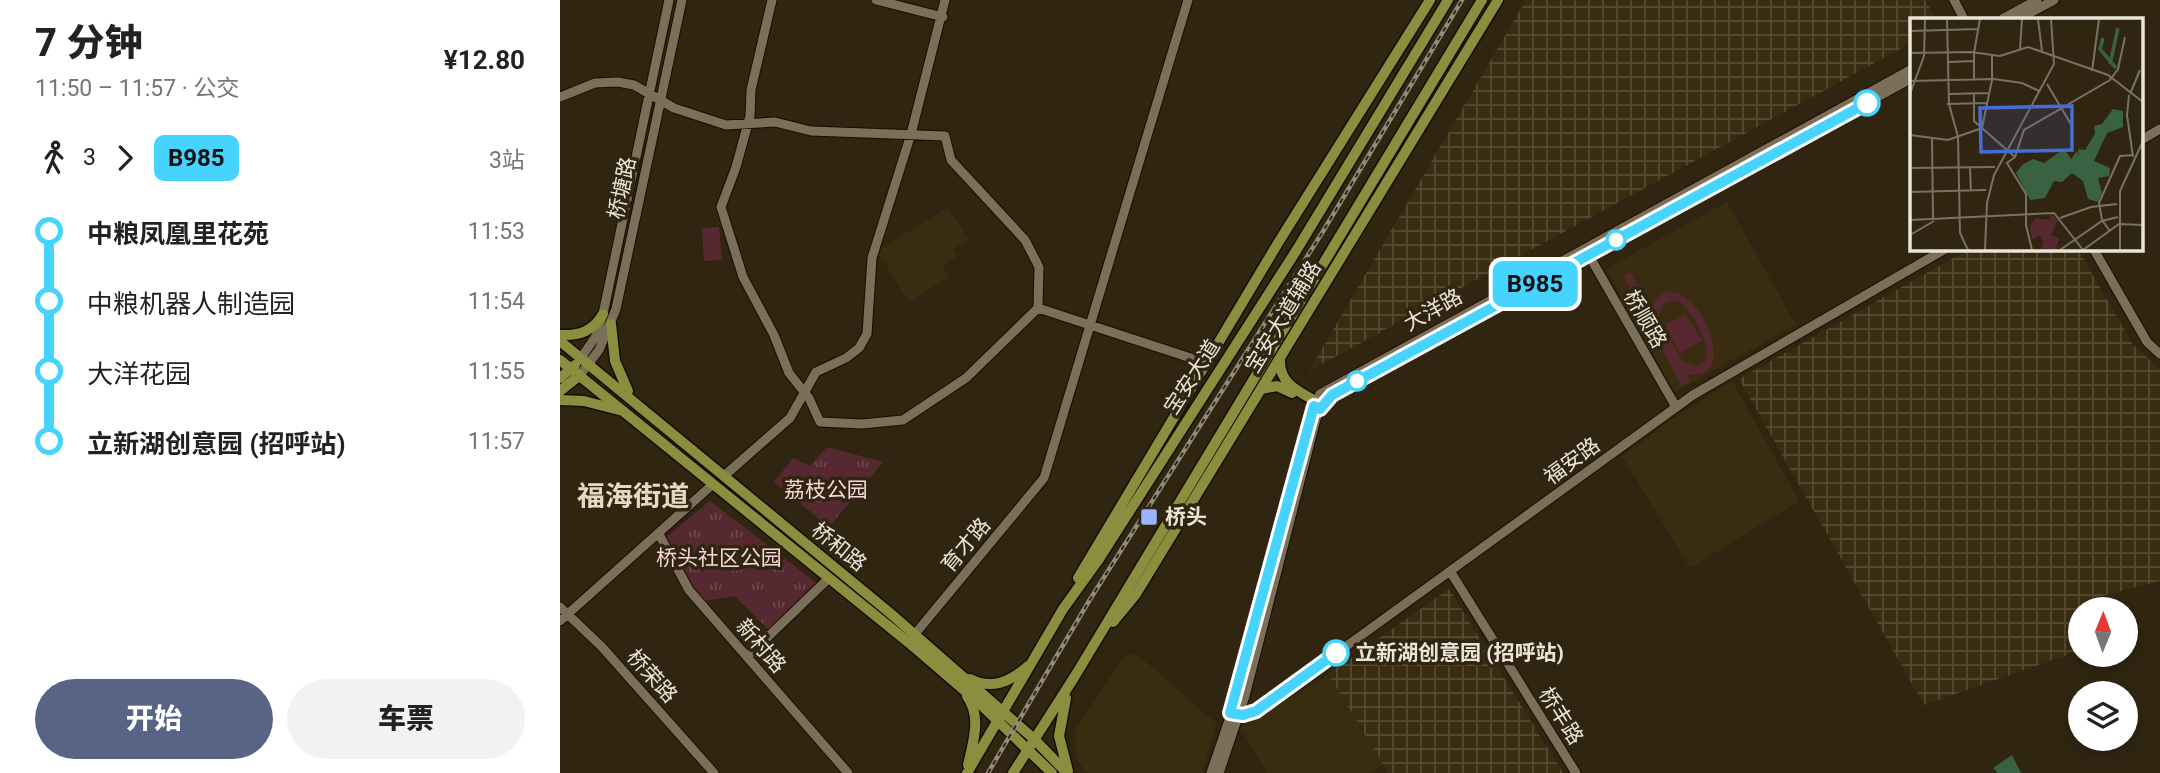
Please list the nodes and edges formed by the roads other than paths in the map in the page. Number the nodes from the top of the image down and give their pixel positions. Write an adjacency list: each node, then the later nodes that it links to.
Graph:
1 (669, 0): 20 (street, 桥塘路)
2 (682, 0): 22 (street, 桥塘路)
3 (772, 0): 23 (street)
4 (876, 0): 14 (street)
5 (945, 0): 14 (street)
6 (1188, 0): 32 (street)
7 (1430, 0): 40 (main road, 宝安大道辅路)
8 (1448, 0): 58 (main road, 宝安大道)
9 (1482, 0): 61 (main road)
10 (1498, 0): 37 (main road, 宝安大道辅路)
11 (1954, 0): 15 (street)
12 (2037, 0): 16 (street)
13 (2054, 0): 17 (street)
14 (943, 17): 25 (street)
15 (1963, 18)
16 (2004, 18)
17 (2021, 18)
18 (1910, 70): 29 (street, 大洋路)
19 (1910, 79): 29 (street, 大洋路)
20 (649, 94): 21 (street); 22 (street); 31 (street, 桥塘路)
21 (560, 97)
22 (660, 102): 23 (street); 33 (street, 桥塘路)
23 (747, 126): 25 (street); 45 (street)
24 (2160, 130): 26 (street)
25 (911, 134): 30 (street); 45 (street)
26 (2142, 139)
27 (1943, 250): 49 (street, 福安路)
28 (2094, 250): 36 (street)
29 (1586, 251): 48 (street, 大洋路); 49 (street, 桥顺路)
30 (1038, 308): 32 (street); 45 (street)
31 (603, 314): 34 (main road); 39 (street, 桥塘路)
32 (1089, 323): 40 (street); 60 (street, 育才路)
33 (611, 324): 39 (street, 桥塘路); 46 (main road)
34 (560, 335)
35 (560, 341): 39 (main road, 桥和路)
36 (2159, 354)
37 (1281, 357): 43 (main road, 宝安大道辅路); 48 (main road)
38 (560, 360): 41 (main road, 桥和路)
39 (586, 361): 41 (main road, 桥塘路); 46 (main road, 桥和路)
40 (1206, 363): 58 (main road, 宝安大道辅路)
41 (576, 372): 42 (main road); 44 (main road); 50 (main road, 桥和路)
42 (560, 377)
43 (1262, 388): 48 (main road); 61 (main road, 宝安大道辅路)
44 (560, 391)
45 (804, 393): 53 (street)
46 (631, 397): 51 (main road, 桥和路)
47 (560, 400): 50 (main road)
48 (1318, 405): 66 (street)
49 (1676, 407): 56 (street, 福安路)
50 (623, 411): 52 (main road, 桥和路)
51 (661, 422): 52 (main road); 53 (main road, 桥和路)
52 (651, 434): 54 (main road, 桥和路)
53 (724, 476): 60 (main road, 桥和路)
54 (712, 485): 55 (street); 57 (main road, 桥和路)
55 (659, 534): 59 (street); 62 (street, 新村路)
56 (1450, 571): 66 (street, 福安路); 77 (street, 桥丰路)
57 (829, 578): 62 (street); 65 (main road, 桥和路)
58 (1063, 609): 63 (main road, 宝安大道)
59 (562, 614): 69 (street, 桥荣路)
60 (915, 634): 65 (main road, 桥和路)
61 (1092, 647): 64 (main road)
62 (747, 657): 70 (street, 新村路)
63 (1033, 662): 65 (main road); 67 (main road, 宝安大道)
64 (1075, 676): 68 (main road); 74 (main road)
65 (961, 681): 67 (main road, 桥和路); 71 (main road)
66 (1234, 714): 75 (street); 76 (street)
67 (1001, 716): 68 (main road, 桥和路); 71 (main road, 宝安大道)
68 (1031, 744): 72 (main road); 73 (main road, 桥和路); 74 (main road, 桥和路)
69 (713, 773)
70 (848, 773)
71 (966, 773)
72 (1013, 773)
73 (1052, 773)
74 (1068, 773)
75 (1211, 773)
76 (1219, 773)
77 (1576, 773)

